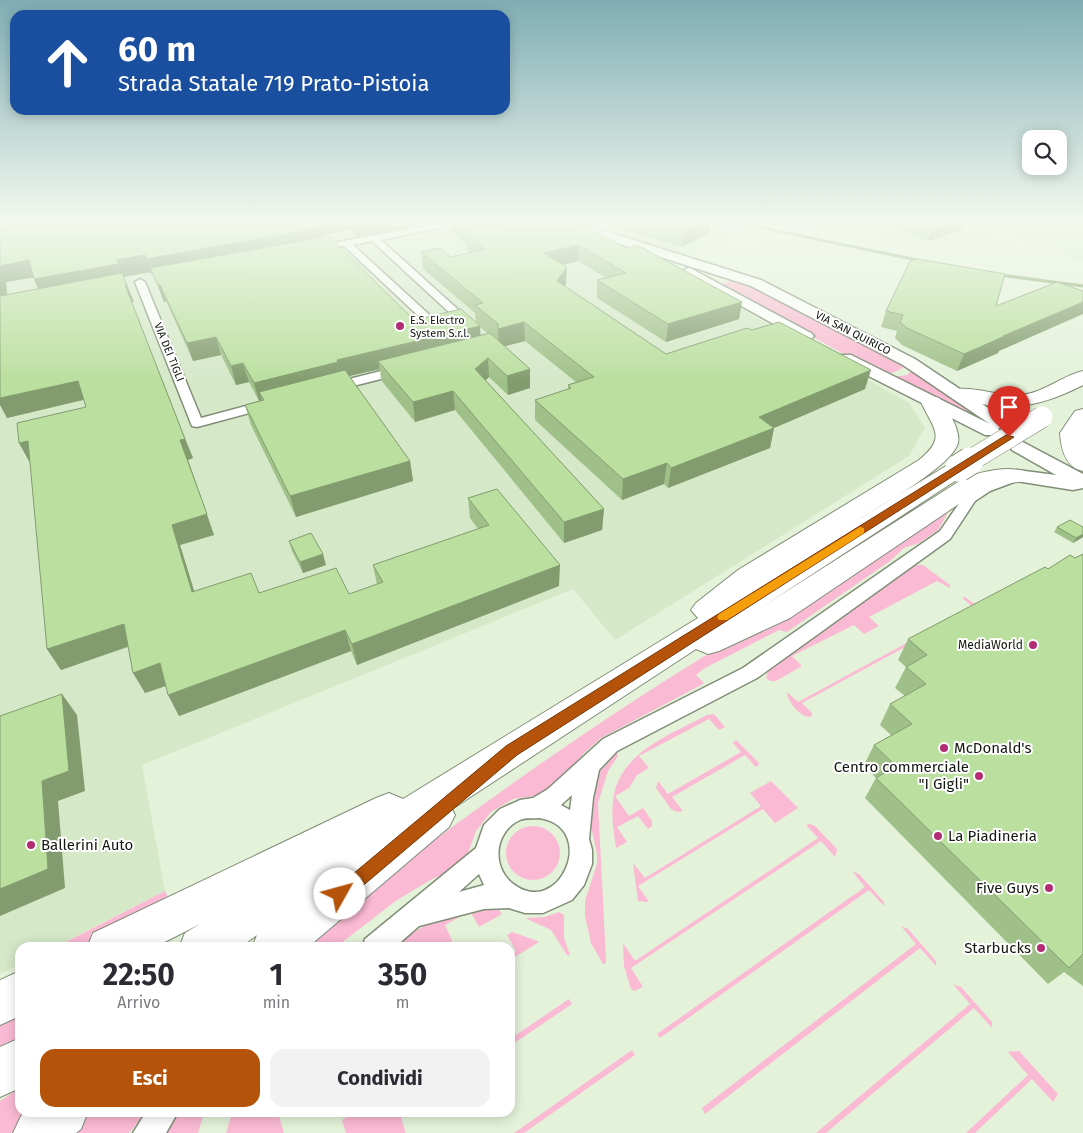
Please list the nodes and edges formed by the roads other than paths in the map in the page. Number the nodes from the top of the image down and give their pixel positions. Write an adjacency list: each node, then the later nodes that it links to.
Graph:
1 (381, 276): 8 (street)
2 (416, 276): 8 (street)
3 (695, 276): 7 (street, VIA SAN QUIRICO)
4 (733, 276): 5 (street, VIA SAN QUIRICO)
5 (740, 278): 7 (street); 10 (street, VIA SAN QUIRICO)
6 (140, 282): 17 (street, VIA DEI TIGLI)
7 (719, 288): 12 (street, VIA SAN QUIRICO)
8 (460, 316): 9 (street)
9 (480, 334)
10 (909, 362): 12 (street); 15 (street, VIA SAN QUIRICO)
11 (410, 368): 14 (street)
12 (870, 372): 18 (street, VIA SAN QUIRICO)
13 (1083, 377): 15 (highway)
14 (317, 392)
15 (959, 394): 18 (street, VIA SAN QUIRICO)
16 (1083, 396): 25 (highway, bridge)
17 (280, 401)
18 (932, 402): 25 (highway)
19 (1083, 416): 20 (highway)
20 (1083, 464)
21 (1083, 471): 23 (street)
22 (1017, 476): 24 (street); 25 (highway); 27 (street)
23 (1083, 482)
24 (1083, 486)
25 (614, 686): 26 (highway)
26 (512, 750): 33 (highway); 34 (highway); 35 (highway)
27 (590, 766): 28 (street); 29 (street)
28 (534, 809): 29 (street); 30 (street)
29 (579, 837): 31 (street)
30 (486, 854): 31 (street); 32 (street)
31 (509, 896): 32 (street)
32 (415, 915): 36 (street)
33 (120, 942)
34 (209, 942)
35 (281, 942)
36 (381, 942)
37 (15, 996): 38 (highway)
38 (0, 1003)
39 (15, 1064): 40 (highway)
40 (0, 1074)
41 (58, 1117): 43 (highway)
42 (160, 1117): 44 (street)
43 (38, 1133)
44 (148, 1133)

